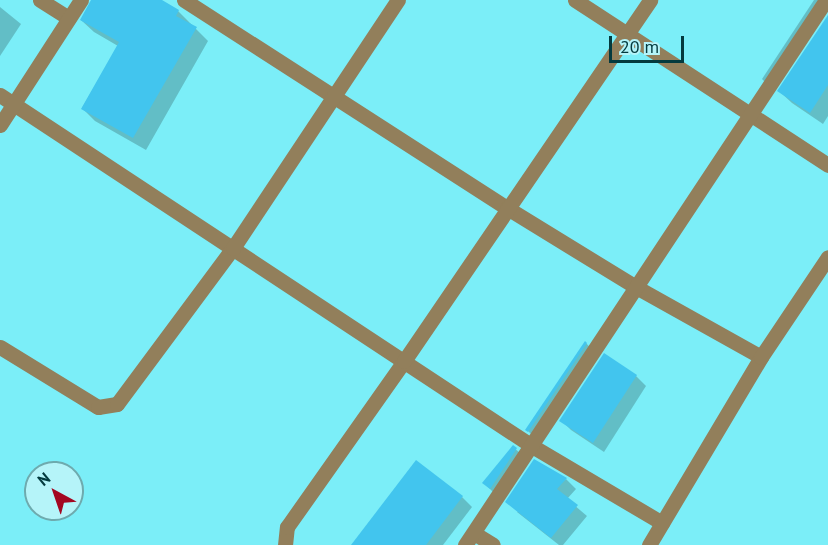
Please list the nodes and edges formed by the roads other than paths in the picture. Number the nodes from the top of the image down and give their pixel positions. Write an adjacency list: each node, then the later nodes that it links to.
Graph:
1 (40, 0): 8 (street)
2 (81, 0): 8 (street)
3 (183, 0): 11 (street)
4 (398, 0): 11 (street)
5 (576, 0): 9 (street)
6 (650, 0): 9 (street)
7 (826, 0): 13 (street)
8 (69, 18): 12 (street)
9 (629, 32): 13 (street); 16 (street)
10 (0, 95): 12 (street)
11 (335, 95): 16 (street); 17 (street)
12 (14, 104): 14 (street); 17 (street)
13 (752, 114): 15 (street); 19 (street)
14 (0, 125)
15 (828, 165)
16 (507, 208): 19 (street); 22 (street)
17 (233, 248): 20 (street); 22 (street)
18 (828, 257): 21 (street)
19 (636, 287): 21 (street); 23 (street)
20 (0, 347)
21 (761, 357): 24 (street)
22 (404, 361): 23 (street); 26 (street)
23 (532, 446): 24 (street); 25 (street)
24 (662, 523): 28 (street)
25 (469, 539): 27 (street)
26 (285, 545)
27 (493, 545)
28 (649, 545)

